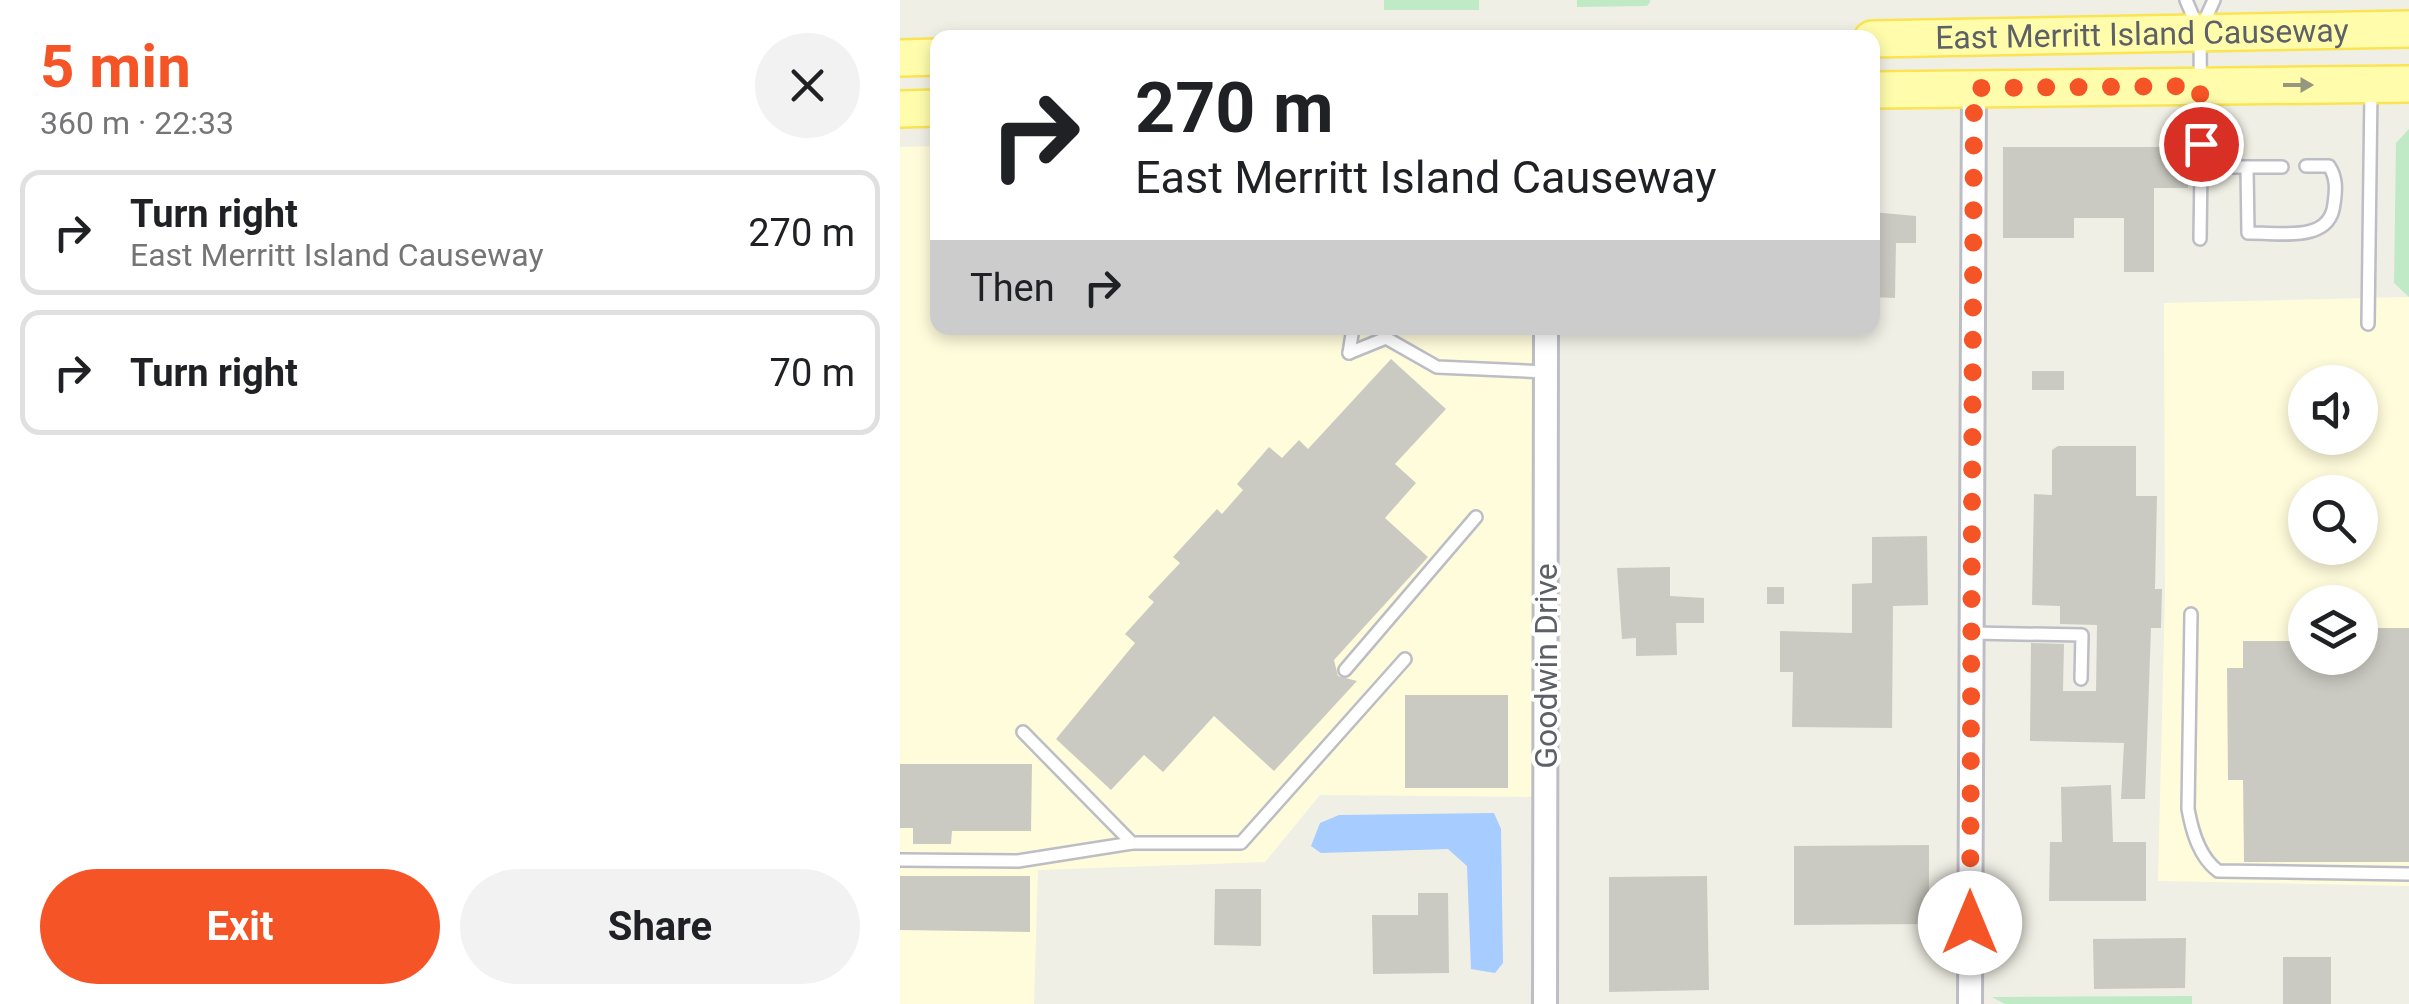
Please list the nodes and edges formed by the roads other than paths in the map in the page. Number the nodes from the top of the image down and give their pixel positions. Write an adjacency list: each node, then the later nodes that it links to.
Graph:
1 (2200, 10): 2 (main road, East Merritt Island Causeway); 3 (main road, East Merritt Island Causeway); 8 (lane)
2 (2409, 29)
3 (1880, 38)
4 (930, 57): 5 (main road)
5 (900, 58)
6 (2371, 84): 7 (main road, East Merritt Island Causeway); 8 (main road, East Merritt Island Causeway, one-way to 6); 18 (lane)
7 (2409, 84)
8 (2200, 86): 9 (main road, East Merritt Island Causeway); 15 (lane)
9 (1974, 88): 10 (main road, East Merritt Island Causeway); 26 (street)
10 (1880, 90)
11 (930, 108): 12 (main road)
12 (900, 110)
13 (2282, 166): 16 (lane)
14 (2306, 166): 16 (lane)
15 (2201, 167): 16 (lane); 17 (lane)
16 (2247, 167)
17 (2200, 239)
18 (2368, 324)
19 (1352, 335): 20 (lane)
20 (1383, 335)
21 (1390, 335): 23 (lane)
22 (1546, 335): 23 (street, Goodwin Drive)
23 (1546, 372): 34 (street, Goodwin Drive)
24 (1476, 517): 28 (lane)
25 (2191, 614): 33 (lane)
26 (1972, 633): 29 (lane); 35 (street)
27 (1405, 658): 31 (lane)
28 (1345, 670)
29 (2082, 679)
30 (1024, 732): 31 (lane)
31 (1132, 844): 32 (lane)
32 (900, 860)
33 (2409, 874)
34 (1544, 1004)
35 (1970, 1004)

